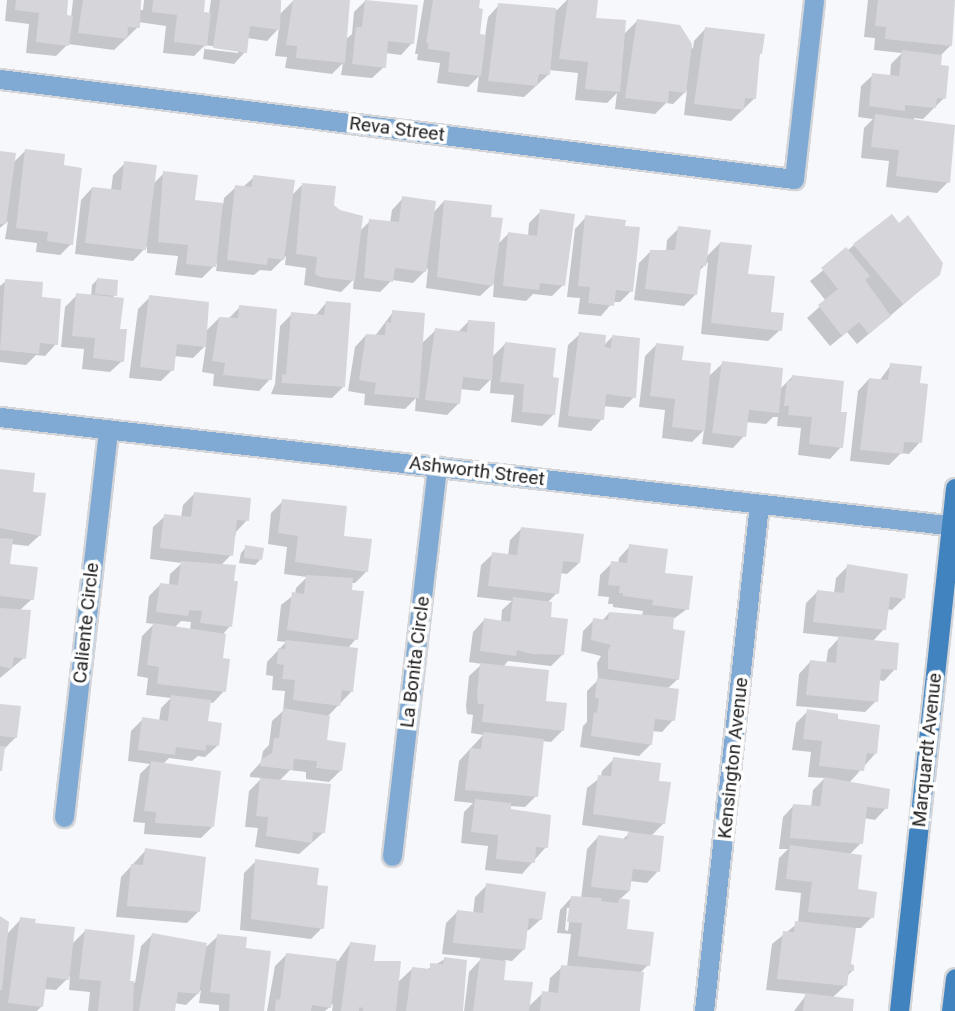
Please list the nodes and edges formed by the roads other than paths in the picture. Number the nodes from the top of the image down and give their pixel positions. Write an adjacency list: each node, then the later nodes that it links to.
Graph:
1 (814, 0): 2 (street, Reva Street)
2 (0, 79)
3 (0, 417): 4 (street, Ashworth Street)
4 (108, 429): 5 (street, Ashworth Street); 9 (street, Caliente Circle)
5 (437, 467): 7 (street, Ashworth Street); 10 (street, La Bonita Circle)
6 (955, 488): 8 (main road, Marquardt Avenue)
7 (759, 504): 8 (street, Ashworth Street); 12 (street, Kensington Avenue)
8 (953, 526): 13 (main road, Marquardt Avenue)
9 (64, 817)
10 (392, 856)
11 (955, 978): 14 (main road)
12 (704, 1011)
13 (899, 1011)
14 (951, 1011)

